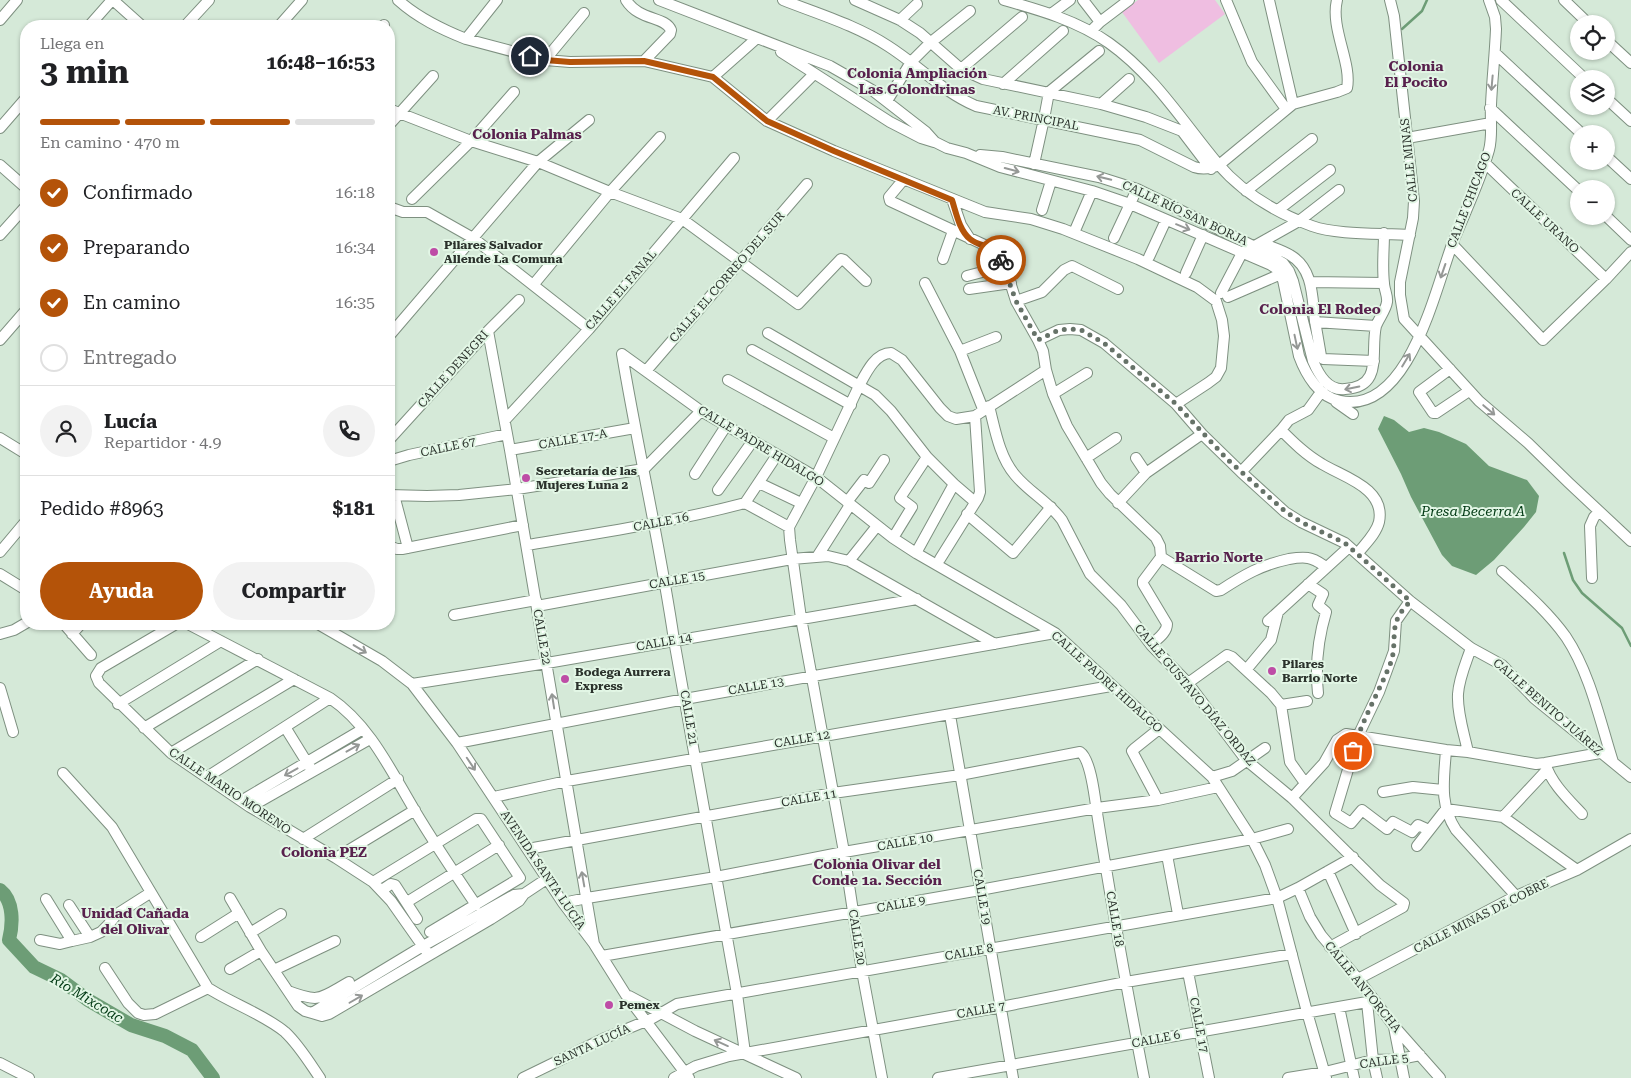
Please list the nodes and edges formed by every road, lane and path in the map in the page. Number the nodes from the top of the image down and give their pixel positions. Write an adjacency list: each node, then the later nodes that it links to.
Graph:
1 (17, 0): 28 (street)
2 (113, 0): 29 (street); 30 (street)
3 (209, 0): 31 (street)
4 (302, 0): 32 (street)
5 (497, 0): 37 (street)
6 (626, 0): 44 (street)
7 (659, 0): 38 (street, CALLE RÍO SAN BORJA)
8 (783, 0): 45 (street, AV. PRINCIPAL)
9 (855, 0): 33 (street)
10 (1070, 0): 25 (street)
11 (1083, 0): 34 (street)
12 (1130, 0): 34 (street)
13 (1226, 0): 59 (street)
14 (1269, 0): 59 (street)
15 (1337, 0): 59 (street)
16 (1390, 0): 73 (street, CALLE MINAS)
17 (1490, 0): 42 (street, CALLE CHICAGO)
18 (1501, 0): 48 (street)
19 (1564, 0): 26 (street)
20 (1011, 1): 25 (street)
21 (403, 2): 37 (street)
22 (917, 4): 33 (street)
23 (970, 11): 39 (street)
24 (584, 13): 43 (street)
25 (1051, 14): 36 (street)
26 (1580, 15)
27 (1022, 17): 47 (street)
28 (0, 20)
29 (95, 20)
30 (135, 20)
31 (191, 20)
32 (284, 20)
33 (900, 20): 39 (street)
34 (1100, 22): 36 (street)
35 (1063, 31): 53 (street)
36 (1091, 32): 84 (street)
37 (466, 39): 43 (street)
38 (760, 39): 49 (street, CALLE RÍO SAN BORJA); 51 (street); 56 (street, CALLE RÍO SAN BORJA)
39 (930, 43): 45 (street); 47 (street)
40 (1615, 48): 46 (street)
41 (1099, 51): 55 (street)
42 (1495, 53): 61 (street, CALLE CHICAGO, one-way to 61); 70 (street)
43 (545, 60): 44 (street)
44 (644, 61): 51 (street)
45 (911, 62): 56 (street); 65 (street, AV. PRINCIPAL)
46 (1631, 63)
47 (961, 69): 53 (street)
48 (1575, 70)
49 (814, 74): 67 (street); 76 (street, CALLE RÍO SAN BORJA)
50 (433, 76): 63 (street)
51 (713, 77): 67 (street)
52 (1129, 79): 57 (street)
53 (1003, 84): 55 (street)
54 (514, 92): 75 (street)
55 (1048, 92): 57 (street); 65 (street)
56 (887, 101): 76 (street, CALLE RÍO SAN BORJA)
57 (1101, 104): 84 (street)
58 (20, 105): 71 (street)
59 (1289, 106): 84 (street)
60 (1615, 106): 68 (street)
61 (1490, 108): 69 (street, CALLE CHICAGO); 90 (street)
62 (395, 111): 63 (street)
63 (400, 113): 64 (street); 75 (street)
64 (395, 118)
65 (1044, 119): 81 (street); 84 (street, AV. PRINCIPAL)
66 (589, 120): 79 (street)
67 (767, 121): 86 (street)
68 (1631, 121)
69 (1491, 123): 73 (street); 80 (street, CALLE CHICAGO)
70 (1572, 125)
71 (0, 128)
72 (660, 136): 96 (street)
73 (1407, 138): 113 (street, CALLE MINAS)
74 (1312, 139): 95 (street)
75 (471, 141): 79 (street); 97 (street)
76 (935, 142): 77 (street, CALLE RÍO SAN BORJA)
77 (966, 153): 81 (street, CALLE RÍO SAN BORJA); 88 (street, CALLE RÍO SAN BORJA, one-way to 88)
78 (734, 158): 104 (street, CALLE EL FANAL)
79 (538, 162): 96 (street); 114 (street)
80 (1485, 163): 118 (street, CALLE CHICAGO); 129 (street, CALLE URANO)
81 (1034, 164): 92 (street, CALLE RÍO SAN BORJA, one-way to 81)
82 (1615, 164): 87 (street)
83 (0, 165): 89 (street)
84 (1215, 167): 95 (street)
85 (1330, 170): 102 (street)
86 (904, 179): 98 (street); 109 (street)
87 (1631, 179)
88 (1051, 181): 94 (street, CALLE RÍO SAN BORJA); 101 (street)
89 (20, 183)
90 (1570, 183)
91 (807, 184): 124 (street, CALLE EL CORREO DEL SUR)
92 (1137, 189): 99 (street); 119 (street, CALLE RÍO SAN BORJA)
93 (1339, 190): 106 (street, CALLE RÍO SAN BORJA)
94 (1092, 191): 99 (street, CALLE RÍO SAN BORJA); 108 (street)
95 (1246, 191): 102 (street)
96 (610, 192): 104 (street); 135 (street)
97 (412, 199)
98 (952, 200): 116 (street); 167 (street)
99 (1130, 204): 105 (street, CALLE RÍO SAN BORJA); 115 (street)
100 (395, 209): 114 (street)
101 (1042, 210)
102 (1278, 210): 106 (street)
103 (20, 213): 111 (street)
104 (682, 219): 124 (street); 146 (street, CALLE EL FANAL)
105 (1166, 220): 112 (street, CALLE RÍO SAN BORJA, one-way to 112); 122 (street)
106 (1299, 221): 110 (street); 119 (street, CALLE RÍO SAN BORJA)
107 (1615, 225): 117 (street)
108 (1076, 228)
109 (953, 231): 116 (street); 123 (street)
110 (1384, 233): 113 (street); 134 (street)
111 (0, 235)
112 (1203, 235): 121 (street, CALLE RÍO SAN BORJA); 126 (street)
113 (1410, 235): 142 (street, CALLE MINAS)
114 (473, 238): 135 (street); 145 (street)
115 (1114, 238)
116 (970, 239): 125 (street)
117 (1631, 240)
118 (1452, 244): 129 (street); 149 (street, CALLE CHICAGO, one-way to 149)
119 (1258, 245): 121 (street, CALLE RÍO SAN BORJA); 131 (street); 156 (street, CALLE RÍO SAN BORJA, one-way to 119)
120 (1631, 252): 129 (street)
121 (1242, 253): 127 (street, CALLE RÍO SAN BORJA); 127 (street)
122 (1149, 258)
123 (944, 259)
124 (740, 263): 130 (street); 159 (street, CALLE EL CORREO DEL SUR)
125 (1005, 266): 128 (street); 133 (street)
126 (1186, 273)
127 (1281, 274): 164 (street, one-way to 164)
128 (967, 276)
129 (1606, 279)
130 (866, 281)
131 (1310, 282): 134 (street); 143 (street)
132 (925, 283): 154 (street)
133 (1011, 283): 137 (street); 139 (street)
134 (1384, 283): 140 (street)
135 (534, 284): 146 (street)
136 (1118, 289): 139 (street)
137 (969, 290)
138 (519, 300): 147 (street, CALLE DENEGRI)
139 (1016, 301): 152 (street)
140 (1388, 301): 142 (street); 144 (street, CALLE RÍO SAN BORJA)
141 (20, 317): 151 (street)
142 (1404, 319): 149 (street)
143 (1315, 322): 144 (street); 156 (street)
144 (1376, 326): 156 (street, CALLE RÍO SAN BORJA)
145 (395, 329)
146 (588, 329): 172 (street, CALLE EL FANAL)
147 (488, 331): 172 (street, CALLE 22); 176 (street, CALLE DENEGRI)
148 (768, 333): 162 (street)
149 (1420, 335): 157 (street); 166 (street, one-way to 149)
150 (996, 337): 154 (street)
151 (0, 340)
152 (1038, 340): 158 (street); 167 (street, CALLE BENITO JUÁREZ)
153 (752, 350): 168 (street)
154 (960, 351): 169 (street)
155 (622, 354): 159 (street, CALLE PADRE HIDALGO); 174 (street, CALLE 21)
156 (1374, 360)
157 (1450, 369): 163 (street); 163 (street)
158 (1046, 370): 165 (street); 169 (street)
159 (646, 371): 170 (street, CALLE PADRE HIDALGO)
160 (1087, 373): 165 (street)
161 (728, 380): 179 (street)
162 (859, 386): 168 (street); 169 (street); 186 (street)
163 (1469, 391): 208 (street, one-way to 208)
164 (1321, 392): 166 (street); 175 (street)
165 (1053, 394): 187 (street)
166 (1332, 399): 171 (street)
167 (1176, 404): 178 (street, CALLE BENITO JUÁREZ)
168 (851, 405): 179 (street)
169 (982, 410): 201 (street); 207 (street, CALLE GUSTAVO DÍAZ ORDAZ)
170 (701, 411): 173 (street, CALLE PADRE HIDALGO); 191 (street)
171 (1353, 414)
172 (505, 420): 177 (street, CALLE 22)
173 (726, 426): 182 (street, CALLE PADRE HIDALGO); 194 (street)
174 (634, 428): 183 (street, CALLE 17-A); 191 (street, CALLE 21)
175 (1281, 430): 192 (street); 220 (street)
176 (395, 433)
177 (507, 434): 183 (street, CALLE 22); 189 (street, CALLE 67)
178 (1202, 434): 192 (street, CALLE BENITO JUÁREZ); 193 (street)
179 (834, 438): 195 (street)
180 (1116, 438): 187 (street)
181 (1, 440): 184 (street)
182 (752, 442): 185 (street, CALLE PADRE HIDALGO); 199 (street)
183 (510, 450): 198 (street, CALLE 22)
184 (20, 451)
185 (777, 455): 195 (street, CALLE PADRE HIDALGO); 196 (street)
186 (927, 456): 197 (street); 215 (street)
187 (1086, 458): 205 (street)
188 (1136, 458): 193 (street)
189 (395, 459)
190 (884, 460): 204 (street)
191 (644, 469): 198 (street); 210 (street, CALLE 21)
192 (1241, 472): 220 (street, CALLE BENITO JUÁREZ)
193 (1146, 473): 205 (street)
194 (695, 474)
195 (816, 477): 203 (street); 204 (street, CALLE PADRE HIDALGO)
196 (759, 483): 202 (street); 203 (street)
197 (954, 484): 201 (street); 222 (street)
198 (517, 489): 200 (street); 211 (street, CALLE 22)
199 (718, 490)
200 (395, 495)
201 (975, 502): 209 (street)
202 (745, 503): 210 (street, CALLE 16); 213 (street)
203 (801, 503): 213 (street)
204 (848, 503): 212 (street, CALLE PADRE HIDALGO); 223 (street)
205 (1118, 503): 224 (street)
206 (395, 505): 219 (street)
207 (1051, 507): 209 (street); 254 (street, CALLE GUSTAVO DÍAZ ORDAZ)
208 (1600, 512): 216 (street); 231 (street)
209 (967, 514): 226 (street)
210 (654, 523): 217 (street, CALLE 16); 232 (street, CALLE 21)
211 (523, 525): 217 (street, CALLE 22); 219 (street)
212 (877, 526): 215 (street, CALLE PADRE HIDALGO); 227 (street)
213 (789, 527): 225 (street, CALLE 20)
214 (20, 528): 221 (street)
215 (894, 538): 222 (street, CALLE PADRE HIDALGO)
216 (1631, 541)
217 (527, 545): 237 (street, CALLE 22)
218 (395, 548): 219 (street)
219 (408, 548)
220 (1354, 550): 228 (street); 236 (street, CALLE BENITO JUÁREZ)
221 (0, 552)
222 (916, 553): 248 (street, CALLE PADRE HIDALGO)
223 (817, 557): 225 (street, CALLE 15); 227 (street, CALLE 15)
224 (1161, 557): 228 (street); 254 (street)
225 (792, 559): 232 (street, CALLE 15); 240 (street, CALLE 20)
226 (940, 559)
227 (848, 561): 235 (street, CALLE 15)
228 (1326, 567): 233 (street)
229 (1502, 571): 291 (street)
230 (0, 574): 234 (street)
231 (1592, 578)
232 (665, 582): 237 (street, CALLE 15); 251 (street, CALLE 21)
233 (1308, 584): 238 (street); 266 (street)
234 (20, 586)
235 (917, 599): 240 (street, CALLE 14); 253 (street, CALLE 15)
236 (1410, 601): 255 (street, CALLE BENITO JUÁREZ); 280 (street)
237 (537, 603): 239 (street, CALLE 15); 258 (street, CALLE 22)
238 (1278, 612): 241 (street); 259 (street)
239 (454, 615)
240 (801, 618): 251 (street, CALLE 14); 260 (street, CALLE 20)
241 (1268, 621)
242 (20, 626): 249 (street)
243 (69, 630): 250 (street)
244 (76, 630): 250 (street)
245 (166, 630): 270 (street, CALLE MARIO MORENO)
246 (200, 630): 252 (street)
247 (328, 630): 263 (street, AVENIDA SANTA LUCÍA, one-way to 263)
248 (1055, 633): 253 (street, CALLE 13); 264 (street, CALLE PADRE HIDALGO)
249 (0, 634)
250 (72, 634): 256 (street)
251 (674, 640): 258 (street, CALLE 14); 268 (street, CALLE 21)
252 (221, 641): 257 (street); 270 (street)
253 (995, 644): 260 (street, CALLE 13)
254 (1151, 645): 262 (street, CALLE GUSTAVO DÍAZ ORDAZ)
255 (1471, 648): 285 (street); 287 (street, CALLE BENITO JUÁREZ)
256 (91, 655)
257 (258, 659): 261 (street); 275 (street)
258 (547, 663): 263 (street, CALLE 14); 273 (street, CALLE 22, one-way to 258)
259 (1246, 670): 262 (street); 271 (street)
260 (812, 677): 268 (street, CALLE 13); 279 (street, CALLE 20)
261 (294, 679): 267 (street); 286 (street)
262 (1188, 683): 290 (street, CALLE GUSTAVO DÍAZ ORDAZ)
263 (412, 684): 282 (street, AVENIDA SANTA LUCÍA)
264 (1112, 686): 272 (street, CALLE 12); 276 (street, CALLE PADRE HIDALGO)
265 (0, 688): 278 (street)
266 (1318, 693)
267 (330, 698): 274 (street); 277 (street)
268 (685, 699): 273 (street, CALLE 13); 288 (street, CALLE 21)
269 (1307, 701): 271 (street)
270 (118, 704): 275 (street, CALLE MARIO MORENO)
271 (1281, 705): 301 (street)
272 (950, 715): 279 (street, CALLE 12); 295 (street, CALLE 19)
273 (557, 723): 282 (street, CALLE 13); 300 (street, CALLE 22)
274 (285, 727): 292 (street); 296 (street)
275 (144, 728): 286 (street, CALLE MARIO MORENO)
276 (1159, 729): 297 (street, CALLE PADRE HIDALGO); 309 (street)
277 (364, 730): 281 (street); 292 (street)
278 (13, 732)
279 (822, 736): 288 (street, CALLE 12); 305 (street, CALLE 20)
280 (1358, 736): 284 (street); 301 (street); 318 (street)
281 (370, 739): 292 (street, one-way to 281); 299 (street)
282 (457, 742): 306 (street, AVENIDA SANTA LUCÍA, one-way to 306)
283 (1264, 748): 290 (street)
284 (1446, 750): 285 (street); 303 (street)
285 (1468, 752): 293 (street)
286 (171, 753): 296 (street, CALLE MARIO MORENO)
287 (1600, 753): 291 (street, CALLE BENITO JUÁREZ); 293 (street)
288 (696, 758): 300 (street, CALLE 12); 315 (street, CALLE 21)
289 (1087, 760): 295 (street, CALLE 11); 311 (street, CALLE 18)
290 (1246, 760): 297 (street); 307 (street, CALLE GUSTAVO DÍAZ ORDAZ)
291 (1613, 762): 298 (street, CALLE BENITO JUÁREZ)
292 (310, 767): 308 (street, one-way to 308); 310 (street)
293 (1545, 768): 314 (street); 316 (street)
294 (63, 773): 342 (street)
295 (960, 775): 305 (street, CALLE 11); 319 (street, CALLE 19)
296 (207, 777): 308 (street, CALLE MARIO MORENO)
297 (1212, 777): 302 (street, CALLE PADRE HIDALGO)
298 (1631, 777)
299 (398, 779): 313 (street); 320 (street)
300 (567, 781): 306 (street, CALLE 12); 321 (street, CALLE 22)
301 (1305, 784): 307 (street)
302 (1218, 787): 309 (street, CALLE 10); 322 (street, CALLE PADRE HIDALGO)
303 (1443, 790): 304 (street); 312 (street)
304 (1383, 792)
305 (833, 793): 315 (street, CALLE 11); 328 (street, CALLE 20)
306 (494, 797): 327 (street, AVENIDA SANTA LUCÍA)
307 (1292, 798): 330 (street, CALLE GUSTAVO DÍAZ ORDAZ)
308 (241, 800): 310 (street, CALLE MARIO MORENO)
309 (1158, 800): 311 (street, CALLE 10)
310 (250, 807): 320 (street, CALLE MARIO MORENO)
311 (1097, 808): 319 (street, CALLE 10); 332 (street, CALLE 18)
312 (1446, 809): 316 (street); 318 (street); 343 (street)
313 (415, 810): 324 (street); 331 (street)
314 (1582, 814)
315 (706, 817): 321 (street, CALLE 11); 336 (street, CALLE 21)
316 (1503, 817): 333 (street)
317 (1288, 829): 322 (street, CALLE 9)
318 (1429, 830): 326 (street)
319 (970, 831): 328 (street, CALLE 10); 341 (street, CALLE 19)
320 (303, 839): 331 (street, CALLE MARIO MORENO)
321 (577, 839): 327 (street, CALLE 11); 345 (street, CALLE 22, one-way to 321)
322 (1252, 839): 329 (street, CALLE 9); 346 (street, CALLE PADRE HIDALGO)
323 (1631, 839): 333 (street, CALLE MINAS DE COBRE)
324 (436, 843): 325 (street); 335 (street); 338 (street)
325 (499, 845): 335 (street); 351 (street)
326 (1417, 846)
327 (528, 849): 337 (street, AVENIDA SANTA LUCÍA)
328 (844, 852): 336 (street, CALLE 10); 352 (street, CALLE 20)
329 (1167, 856): 332 (street, CALLE 9); 355 (street)
330 (1353, 856): 334 (street, CALLE 8); 360 (street, CALLE GUSTAVO DÍAZ ORDAZ)
331 (336, 858): 338 (street, CALLE MARIO MORENO)
332 (1105, 866): 341 (street, CALLE 9); 357 (street, CALLE 18)
333 (1577, 870): 343 (street, CALLE MINAS DE COBRE)
334 (1328, 871): 339 (street, CALLE 8); 360 (street)
335 (454, 873): 348 (street); 351 (street)
336 (716, 877): 345 (street, CALLE 10); 361 (street, CALLE 21)
337 (548, 878): 349 (street, AVENIDA SANTA LUCÍA); 371 (street)
338 (373, 882): 340 (street, CALLE MARIO MORENO)
339 (1298, 888): 346 (street, CALLE 8); 368 (street, CALLE ANTORCHA)
340 (382, 890): 348 (street); 371 (street, CALLE MARIO MORENO)
341 (980, 890): 352 (street, CALLE 9); 369 (street, CALLE 19)
342 (150, 893): 362 (street); 382 (street)
343 (1516, 896): 379 (street, CALLE MINAS DE COBRE)
344 (230, 898): 353 (street)
345 (587, 898): 349 (street, CALLE 10); 367 (street, CALLE 22)
346 (1278, 898): 355 (street, CALLE 8); 372 (street, CALLE PADRE HIDALGO)
347 (46, 899): 365 (street)
348 (407, 902): 356 (street)
349 (563, 903): 367 (street, AVENIDA SANTA LUCÍA)
350 (69, 905): 362 (street)
351 (476, 905): 358 (street)
352 (853, 912): 361 (street, CALLE 9); 377 (street, CALLE 20)
353 (239, 913): 359 (street); 363 (street)
354 (281, 914): 359 (street)
355 (1178, 914): 357 (street, CALLE 8)
356 (417, 919)
357 (1116, 926): 369 (street, CALLE 8); 381 (street, CALLE 18)
358 (430, 932)
359 (250, 933): 370 (street)
360 (1356, 934): 368 (street)
361 (726, 935): 373 (street, CALLE 9); 384 (street, CALLE 21)
362 (90, 937): 365 (street)
363 (201, 937)
364 (40, 940): 365 (street)
365 (72, 941)
366 (335, 941): 376 (street)
367 (594, 944): 373 (street, AVENIDA SANTA LUCÍA)
368 (1330, 947): 379 (street, CALLE ANTORCHA)
369 (991, 948): 377 (street, CALLE 8); 387 (street, CALLE 19)
370 (261, 951): 375 (street); 376 (street)
371 (426, 951): 383 (street)
372 (1292, 954): 378 (street, CALLE 7); 390 (street, CALLE PADRE HIDALGO)
373 (602, 956): 385 (street, AVENIDA SANTA LUCÍA)
374 (105, 968): 382 (street)
375 (230, 969)
376 (274, 970): 383 (street)
377 (862, 971): 384 (street, CALLE 8); 393 (street, CALLE 20)
378 (1188, 972): 381 (street, CALLE 7); 394 (street, CALLE 17)
379 (1358, 979): 386 (street, CALLE ANTORCHA)
380 (349, 982): 383 (street)
381 (1126, 982): 387 (street, CALLE 7); 395 (street, CALLE 18)
382 (208, 988): 406 (street)
383 (288, 991)
384 (737, 994): 389 (street, CALLE 8); 396 (street, CALLE 21)
385 (626, 995): 389 (street); 391 (street, AVENIDA SANTA LUCÍA)
386 (1369, 999): 388 (street, CALLE 6); 392 (street, CALLE ANTORCHA); 399 (street)
387 (1001, 1007): 393 (street, CALLE 7); 401 (street, CALLE 19)
388 (1339, 1007): 390 (street, CALLE 6); 402 (street)
389 (662, 1012): 391 (street, SANTA LUCÍA); 396 (street, one-way to 389)
390 (1307, 1012): 394 (street, CALLE 6); 404 (street, CALLE PADRE HIDALGO)
391 (645, 1020): 403 (street, AVENIDA SANTA LUCÍA); 407 (street, SANTA LUCÍA)
392 (1394, 1026): 397 (street, CALLE ANTORCHA); 398 (street)
393 (873, 1029): 396 (street, CALLE 7); 410 (street, CALLE 20)
394 (1200, 1030): 395 (street, CALLE 6); 414 (street, CALLE 17)
395 (1138, 1043): 401 (street, CALLE 6); 413 (street, CALLE 18)
396 (745, 1053): 403 (street, CALLE 7); 409 (street)
397 (1420, 1055): 398 (street, CALLE 5); 419 (street, CALLE ANTORCHA)
398 (1400, 1059): 399 (street, CALLE 5); 418 (street)
399 (1373, 1060): 402 (street, CALLE 5); 417 (street)
400 (0, 1063): 405 (street)
401 (1011, 1065): 411 (street, CALLE 6); 412 (street, CALLE 19)
402 (1352, 1065): 404 (street, CALLE 5); 416 (street)
403 (687, 1075): 408 (street, CALLE 7)
404 (1326, 1075): 415 (street, CALLE 5)
405 (29, 1078)
406 (320, 1078)
407 (523, 1078)
408 (674, 1078)
409 (796, 1078)
410 (882, 1078)
411 (938, 1078)
412 (1013, 1078)
413 (1144, 1078)
414 (1209, 1078)
415 (1288, 1078)
416 (1354, 1078)
417 (1376, 1078)
418 (1404, 1078)
419 (1440, 1078)

